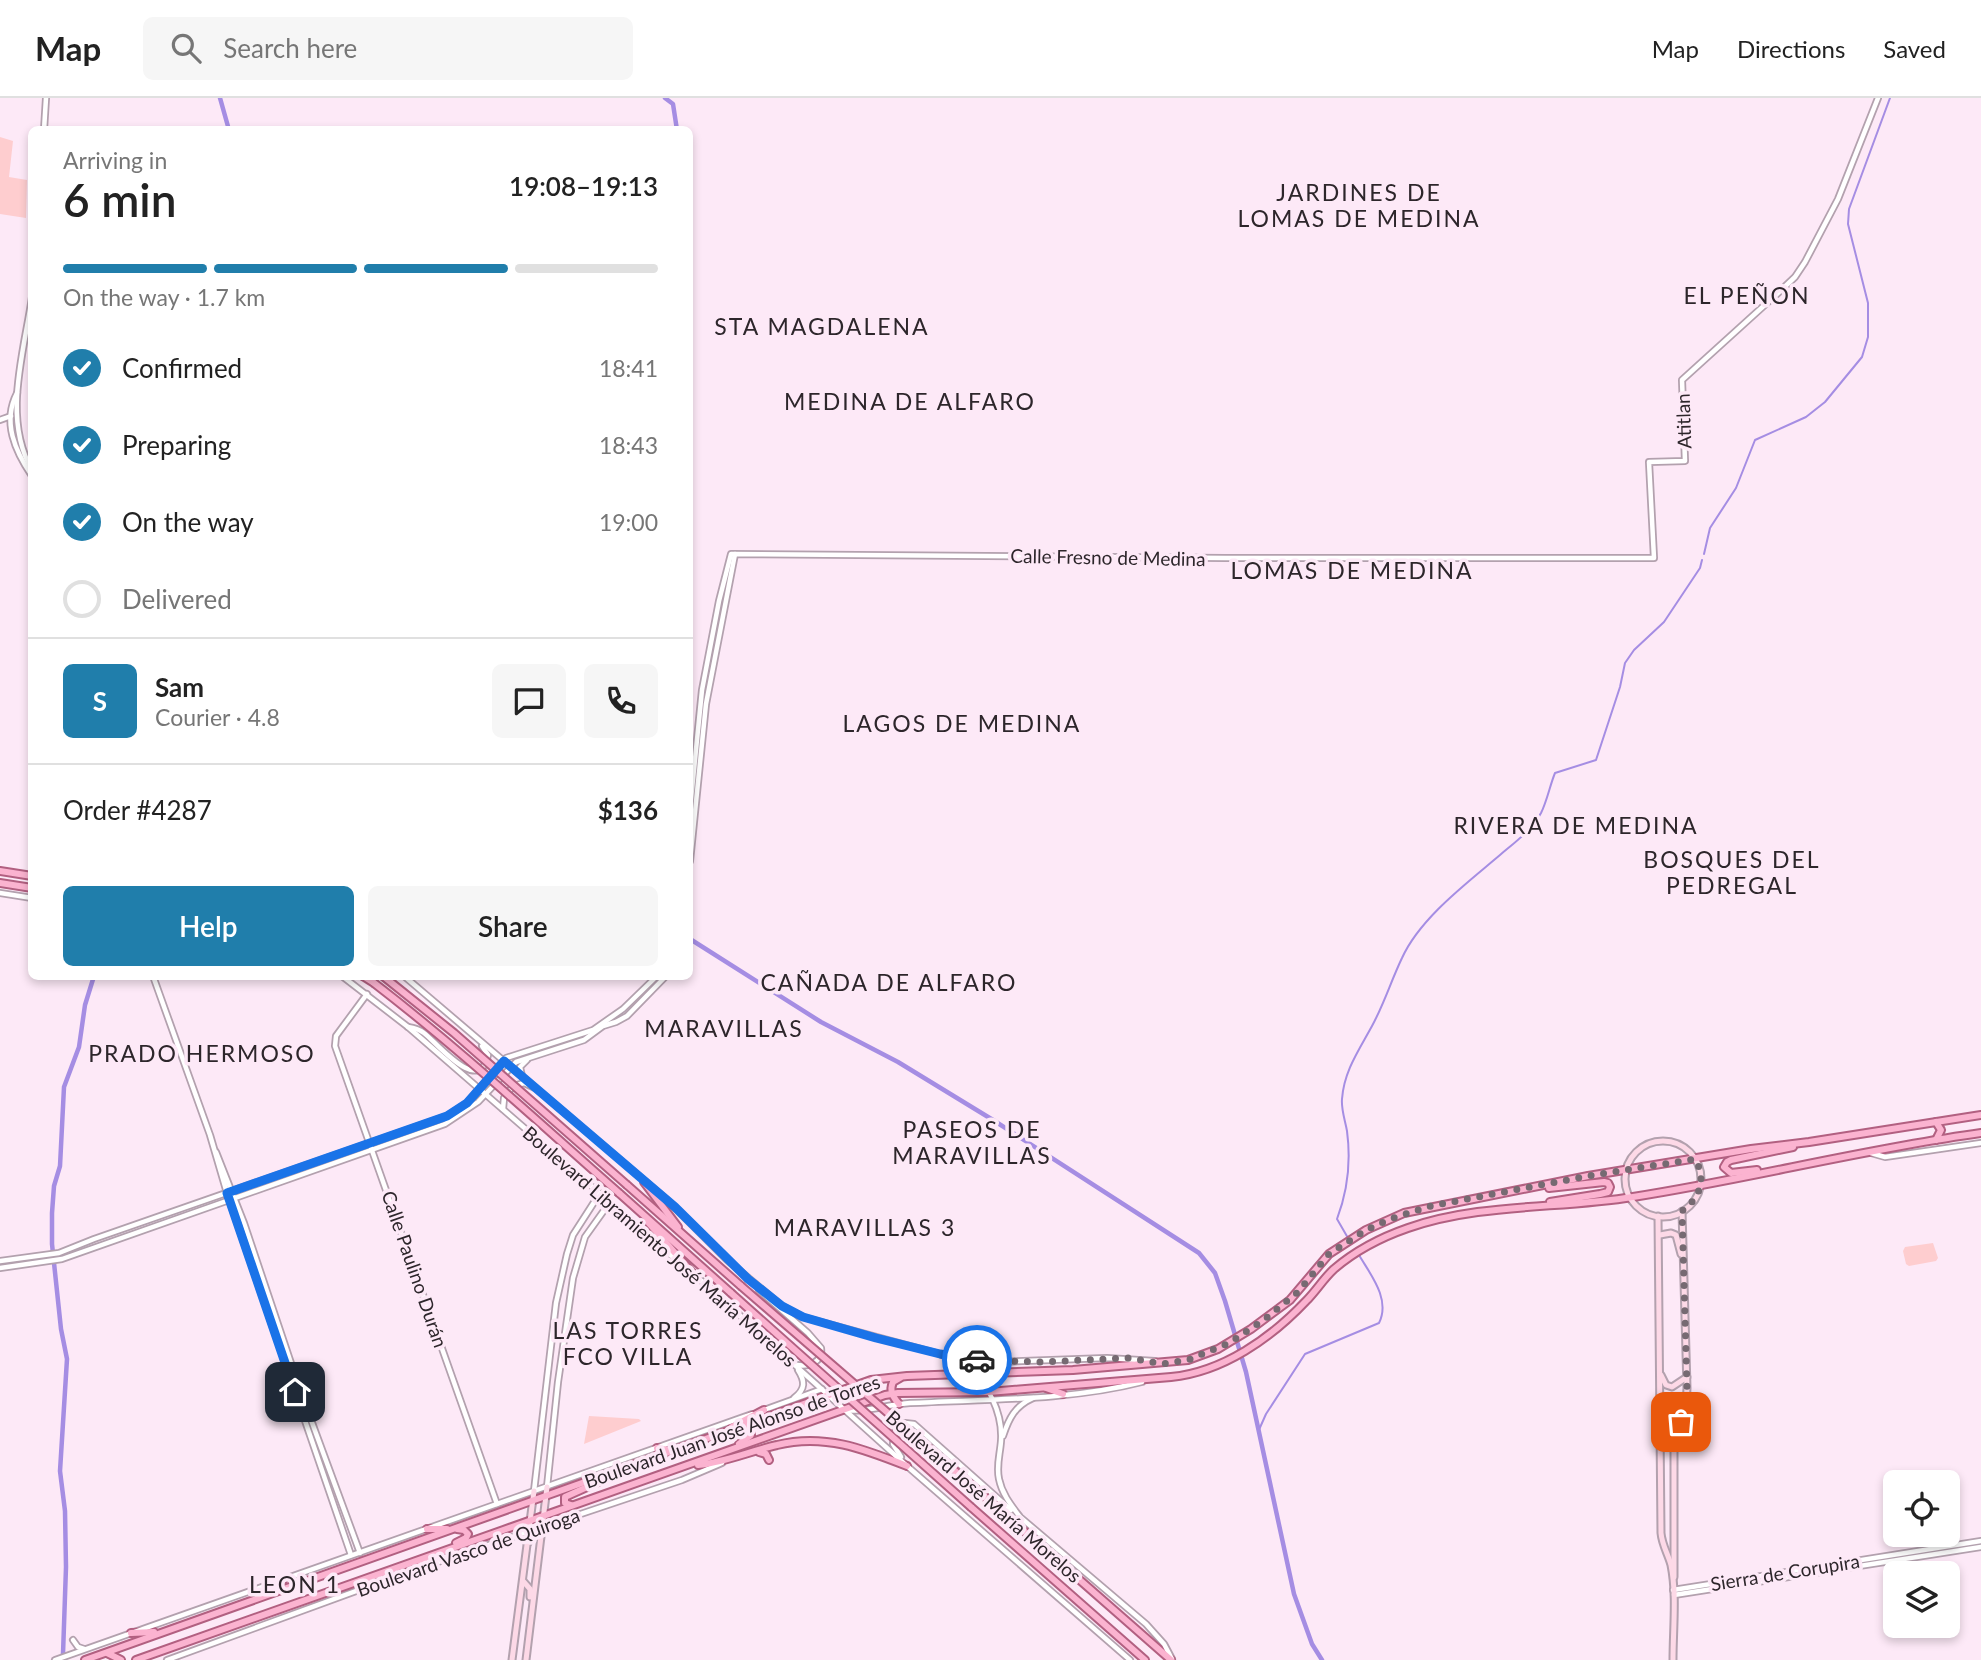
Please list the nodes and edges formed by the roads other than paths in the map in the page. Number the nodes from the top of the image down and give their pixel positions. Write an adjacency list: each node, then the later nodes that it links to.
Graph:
1 (46, 98): 3 (street)
2 (1878, 98): 12 (street, Atitlan)
3 (44, 126)
4 (28, 322): 5 (street)
5 (17, 392): 6 (street); 8 (street)
6 (11, 416): 7 (street); 8 (street)
7 (0, 420)
8 (18, 446): 9 (street); 10 (street)
9 (28, 463)
10 (28, 467)
11 (733, 554): 12 (street, Calle Fresno de Medina); 13 (street); 14 (street)
12 (1654, 558)
13 (693, 779)
14 (693, 832)
15 (0, 871): 16 (main road)
16 (28, 875)
17 (0, 883): 18 (main road)
18 (28, 887)
19 (0, 892): 20 (street)
20 (28, 897)
21 (154, 980): 56 (street)
22 (348, 980): 28 (street, Boulevard Libramiento José María Morelos)
23 (368, 980): 62 (main road, bridge)
24 (388, 980): 65 (main road, Boulevard José María Morelos, bridge)
25 (409, 980): 30 (street, Boulevard Libramiento José María Morelos)
26 (653, 980): 32 (street)
27 (662, 980): 31 (street)
28 (367, 994): 29 (street, Boulevard Libramiento José María Morelos); 46 (street, Calle Paulino Durán)
29 (408, 1027): 30 (street); 36 (street, Boulevard Libramiento José María Morelos)
30 (478, 1040): 32 (street, Boulevard Libramiento José María Morelos)
31 (532, 1057): 33 (street); 34 (street)
32 (504, 1061): 33 (street, Boulevard Libramiento José María Morelos); 36 (street)
33 (510, 1067): 34 (street, Boulevard Libramiento José María Morelos); 37 (street)
34 (523, 1076): 35 (street, Boulevard Libramiento José María Morelos)
35 (535, 1087): 38 (street); 53 (street, Boulevard Libramiento José María Morelos)
36 (480, 1090): 37 (street, Boulevard Libramiento José María Morelos); 46 (street)
37 (485, 1094): 38 (street, Boulevard Libramiento José María Morelos); 48 (street)
38 (503, 1110): 57 (street, Boulevard Libramiento José María Morelos)
39 (1981, 1115): 40 (main road, Boulevard Juan José Alonso de Torres)
40 (1956, 1119): 41 (main road, Boulevard Juan José Alonso de Torres); 43 (main road)
41 (1936, 1122): 44 (main road); 45 (main road, Boulevard Juan José Alonso de Torres)
42 (1981, 1133): 43 (main road, Boulevard Juan José Alonso de Torres)
43 (1955, 1136): 44 (main road, Boulevard Juan José Alonso de Torres)
44 (1936, 1140): 49 (main road, Boulevard Juan José Alonso de Torres)
45 (1809, 1142): 50 (main road, Boulevard Juan José Alonso de Torres); 51 (main road)
46 (370, 1143): 48 (street, Calle Paulino Durán); 56 (street)
47 (1981, 1143): 49 (street)
48 (373, 1149): 59 (street); 114 (street, Calle Paulino Durán)
49 (1867, 1152): 51 (main road, Boulevard Juan José Alonso de Torres)
50 (1695, 1159): 52 (main road, Boulevard Juan José Alonso de Torres); 52 (main road); 54 (main road)
51 (1782, 1168): 54 (main road, Boulevard Juan José Alonso de Torres)
52 (1626, 1171): 55 (main road, Boulevard Juan José Alonso de Torres); 58 (main road)
53 (644, 1182): 65 (main road); 71 (street, Boulevard Libramiento José María Morelos)
54 (1701, 1185): 58 (main road, Boulevard Juan José Alonso de Torres); 63 (main road)
55 (1526, 1189): 61 (main road); 74 (main road, Boulevard Juan José Alonso de Torres)
56 (230, 1192): 59 (street); 67 (street)
57 (600, 1193): 60 (street, Boulevard Libramiento José María Morelos); 111 (street)
58 (1630, 1198): 61 (main road, Boulevard Juan José Alonso de Torres); 64 (main road)
59 (232, 1199): 68 (street); 127 (street); 129 (street)
60 (610, 1202): 70 (street, Boulevard Libramiento José María Morelos); 107 (street)
61 (1528, 1208): 78 (main road, Boulevard Juan José Alonso de Torres)
62 (640, 1210): 70 (main road); 154 (main road, Boulevard José María Morelos, bridge)
63 (1682, 1211): 64 (main road); 69 (main road)
64 (1658, 1216): 66 (main road)
65 (682, 1235): 155 (main road, Boulevard José María Morelos, bridge)
66 (1660, 1235): 69 (main road); 75 (main road)
67 (0, 1261)
68 (0, 1268)
69 (1685, 1268): 79 (main road)
70 (697, 1278): 73 (street, Boulevard Libramiento José María Morelos)
71 (748, 1279): 72 (street, Boulevard Libramiento José María Morelos); 73 (street)
72 (940, 1354): 74 (street); 76 (street, Boulevard Libramiento José María Morelos)
73 (793, 1363): 81 (street, Boulevard Libramiento José María Morelos); 88 (street)
74 (1162, 1364): 76 (main road, Boulevard Juan José Alonso de Torres)
75 (1659, 1369): 79 (main road); 96 (main road)
76 (975, 1374): 77 (main road, Boulevard Juan José Alonso de Torres); 82 (street, Boulevard Libramiento José María Morelos)
77 (944, 1375): 83 (main road); 85 (main road, Boulevard Juan José Alonso de Torres)
78 (1160, 1377): 80 (main road, Boulevard Juan José Alonso de Torres); 84 (street)
79 (1686, 1377): 95 (main road)
80 (1040, 1387): 82 (main road, Boulevard Juan José Alonso de Torres); 84 (main road)
81 (822, 1389): 85 (street, Boulevard Libramiento José María Morelos); 88 (street)
82 (989, 1392): 83 (main road, Boulevard Juan José Alonso de Torres); 87 (street, Boulevard Libramiento José María Morelos)
83 (892, 1394): 89 (main road); 91 (main road, Boulevard Juan José Alonso de Torres)
84 (1063, 1394): 86 (street)
85 (830, 1395): 91 (street, Boulevard Libramiento José María Morelos); 92 (main road, Boulevard Juan José Alonso de Torres)
86 (1037, 1397): 87 (street); 94 (street)
87 (993, 1400): 89 (street); 94 (street, Boulevard Libramiento José María Morelos)
88 (789, 1401): 90 (street)
89 (899, 1404): 91 (street)
90 (764, 1409): 93 (main road); 97 (street)
91 (845, 1409): 100 (main road, Boulevard Juan José Alonso de Torres); 105 (street, Boulevard Libramiento José María Morelos)
92 (735, 1429): 93 (main road, Boulevard Juan José Alonso de Torres); 100 (main road)
93 (716, 1436): 98 (main road, Boulevard Juan José Alonso de Torres)
94 (1001, 1440): 117 (street, Boulevard Libramiento José María Morelos)
95 (1675, 1444): 96 (main road); 110 (main road)
96 (1660, 1447): 103 (main road)
97 (657, 1448): 98 (main road); 108 (street)
98 (675, 1451): 106 (main road, Boulevard Juan José Alonso de Torres)
99 (753, 1452): 101 (main road); 102 (main road); 105 (main road)
100 (703, 1460): 104 (main road, Boulevard Juan José Alonso de Torres)
101 (729, 1460): 104 (main road); 119 (street, Boulevard Vasco de Quiroga)
102 (769, 1460)
103 (1661, 1460): 110 (main road); 131 (main road)
104 (689, 1465): 115 (main road, Boulevard Juan José Alonso de Torres)
105 (907, 1466): 117 (street); 153 (street, Boulevard Libramiento José María Morelos)
106 (620, 1470): 112 (main road, Boulevard Juan José Alonso de Torres); 115 (main road)
107 (548, 1471): 108 (street); 109 (street)
108 (569, 1480): 109 (street)
109 (547, 1487): 111 (street); 112 (main road)
110 (1674, 1489): 135 (main road)
111 (534, 1491): 113 (main road); 114 (street)
112 (546, 1496): 113 (main road, Boulevard Juan José Alonso de Torres); 116 (main road)
113 (533, 1500): 118 (main road); 121 (main road, Boulevard Juan José Alonso de Torres)
114 (497, 1504): 120 (street)
115 (572, 1505): 116 (main road, Boulevard Juan José Alonso de Torres)
116 (542, 1516): 118 (main road, Boulevard Juan José Alonso de Torres); 119 (main road)
117 (1020, 1517): 155 (street, Boulevard Libramiento José María Morelos)
118 (531, 1521): 122 (main road); 128 (main road, Boulevard Juan José Alonso de Torres)
119 (541, 1526): 122 (street, Boulevard Vasco de Quiroga); 136 (main road)
120 (428, 1529): 121 (main road); 127 (street)
121 (453, 1529): 128 (main road); 138 (main road, Boulevard Juan José Alonso de Torres)
122 (530, 1529): 123 (street, Boulevard Vasco de Quiroga); 125 (main road)
123 (517, 1534): 125 (main road); 132 (street, Boulevard Vasco de Quiroga)
124 (1981, 1541): 137 (street, Sierra de Corupira)
125 (528, 1545): 134 (main road); 136 (main road)
126 (1981, 1547): 137 (street, Sierra de Corupira)
127 (360, 1553): 129 (street)
128 (436, 1555): 132 (main road); 149 (main road, Boulevard Juan José Alonso de Torres)
129 (351, 1556): 133 (street)
130 (1662, 1560): 131 (main road)
131 (1671, 1564): 135 (main road)
132 (411, 1572): 150 (street, Boulevard Vasco de Quiroga)
133 (284, 1579): 138 (main road); 141 (street)
134 (523, 1581): 140 (main road); 151 (main road)
135 (1673, 1583): 137 (main road)
136 (535, 1585): 140 (main road)
137 (1673, 1593): 156 (main road)
138 (257, 1598): 139 (main road, Boulevard Juan José Alonso de Torres)
139 (160, 1632): 141 (main road); 144 (main road, Boulevard Juan José Alonso de Torres)
140 (529, 1632): 152 (main road)
141 (131, 1633): 143 (street)
142 (73, 1640): 143 (street)
143 (85, 1649): 145 (street)
144 (109, 1653): 146 (main road); 147 (main road); 148 (main road)
145 (55, 1660)
146 (85, 1660)
147 (98, 1660)
148 (121, 1660)
149 (136, 1660)
150 (167, 1660)
151 (512, 1660)
152 (526, 1660)
153 (1130, 1660)
154 (1145, 1660)
155 (1172, 1660)
156 (1673, 1660)

